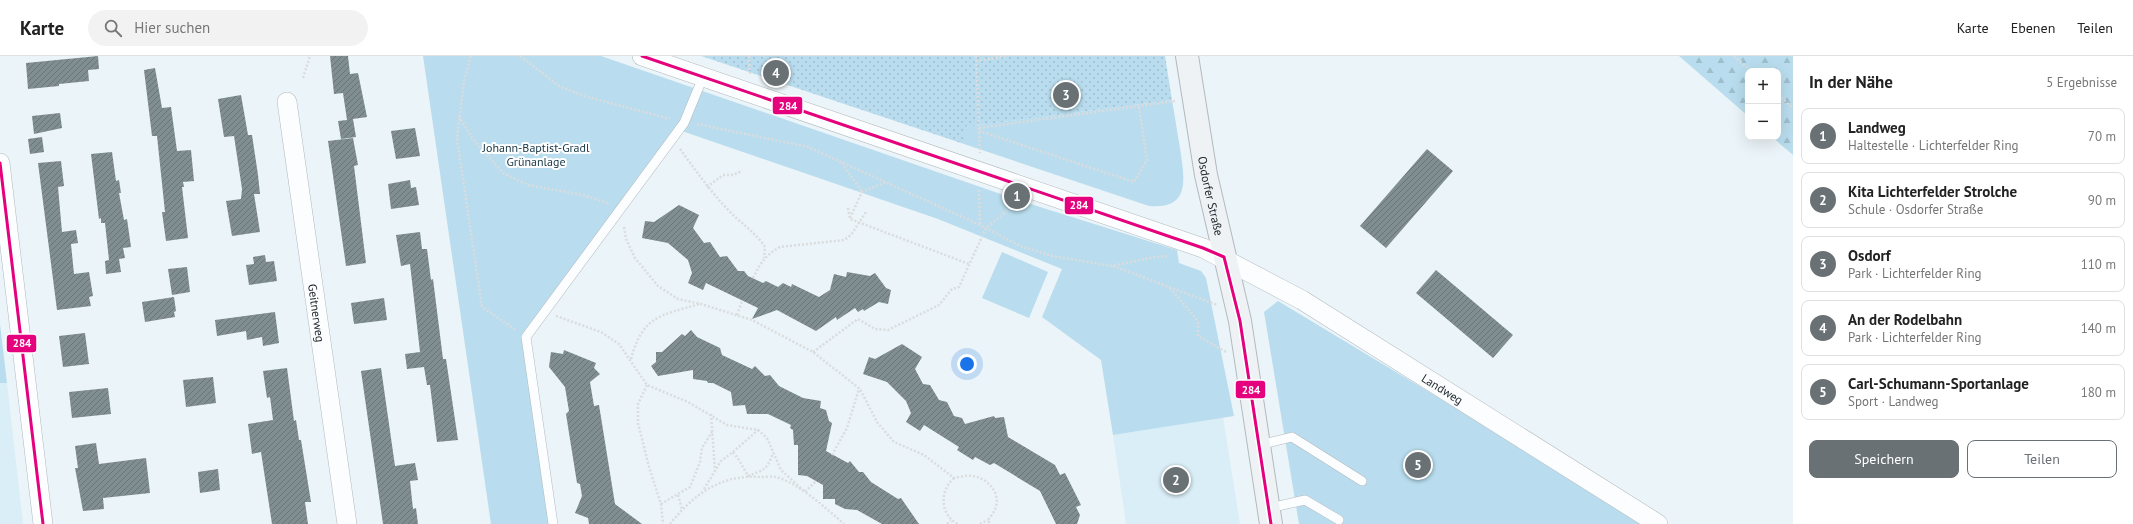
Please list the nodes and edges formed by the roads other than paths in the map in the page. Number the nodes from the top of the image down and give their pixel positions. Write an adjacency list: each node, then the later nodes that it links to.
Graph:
1 (642, 56): 3 (street, Landweg)
2 (1187, 56): 6 (street, Osdorfer Straße)
3 (704, 77): 6 (street, Landweg); 13 (lane)
4 (287, 102): 12 (street, Geitnerweg)
5 (0, 163): 11 (street)
6 (1224, 257): 7 (street, Osdorfer Straße); 14 (street, Landweg)
7 (1259, 445): 8 (lane); 9 (street, Osdorfer Straße)
8 (1362, 481)
9 (1270, 516): 10 (lane)
10 (1338, 520)
11 (43, 524)
12 (347, 524)
13 (554, 524)
14 (1658, 524)

